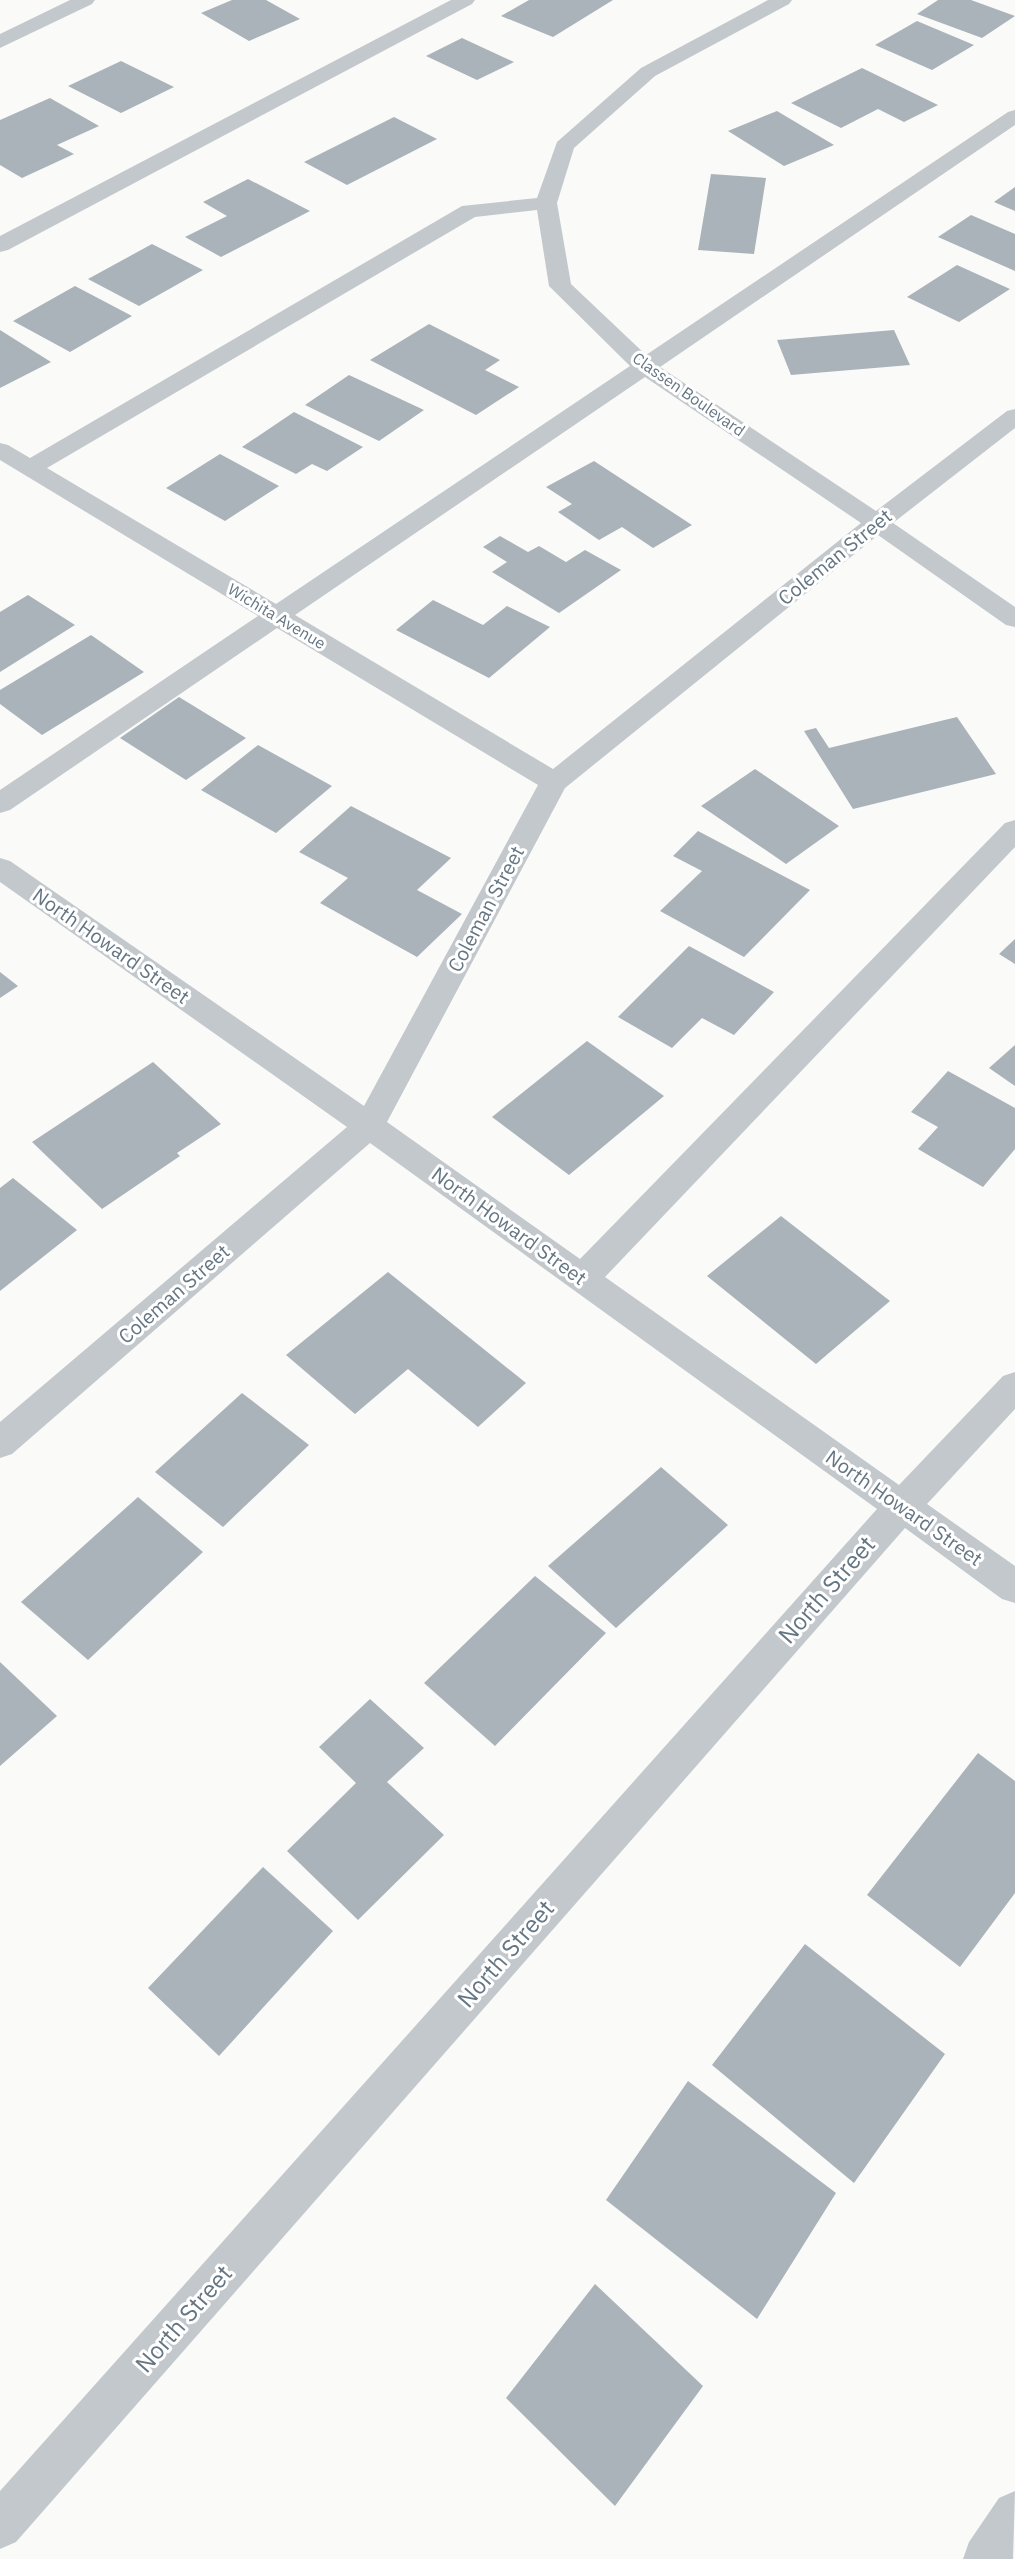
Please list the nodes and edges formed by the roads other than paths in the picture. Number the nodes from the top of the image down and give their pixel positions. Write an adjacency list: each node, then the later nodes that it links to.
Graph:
1 (85, 0): 4 (street)
2 (465, 0): 7 (street)
3 (782, 0): 6 (street, Classen Boulevard)
4 (0, 42)
5 (1015, 116): 8 (street)
6 (546, 203): 8 (street, Classen Boulevard); 11 (street)
7 (0, 245)
8 (645, 367): 12 (street, Classen Boulevard); 13 (street)
9 (1015, 416): 12 (street, Coleman Street)
10 (0, 450): 11 (street, Wichita Avenue)
11 (30, 468): 13 (street, Wichita Avenue)
12 (878, 523): 14 (street, Classen Boulevard); 15 (street, Coleman Street)
13 (277, 616): 15 (street, Wichita Avenue); 16 (street)
14 (1015, 619)
15 (554, 782): 19 (street, Coleman Street)
16 (0, 803)
17 (1015, 830): 20 (street)
18 (0, 868): 19 (street, North Howard Street)
19 (369, 1126): 20 (street, North Howard Street); 22 (street, Coleman Street)
20 (582, 1279): 23 (street, North Howard Street)
21 (1015, 1386): 23 (street, North Street)
22 (0, 1443)
23 (902, 1506): 24 (street, North Howard Street); 26 (street, North Street)
24 (1015, 1587)
25 (1015, 2514): 27 (street)
26 (0, 2526)
27 (986, 2559)

